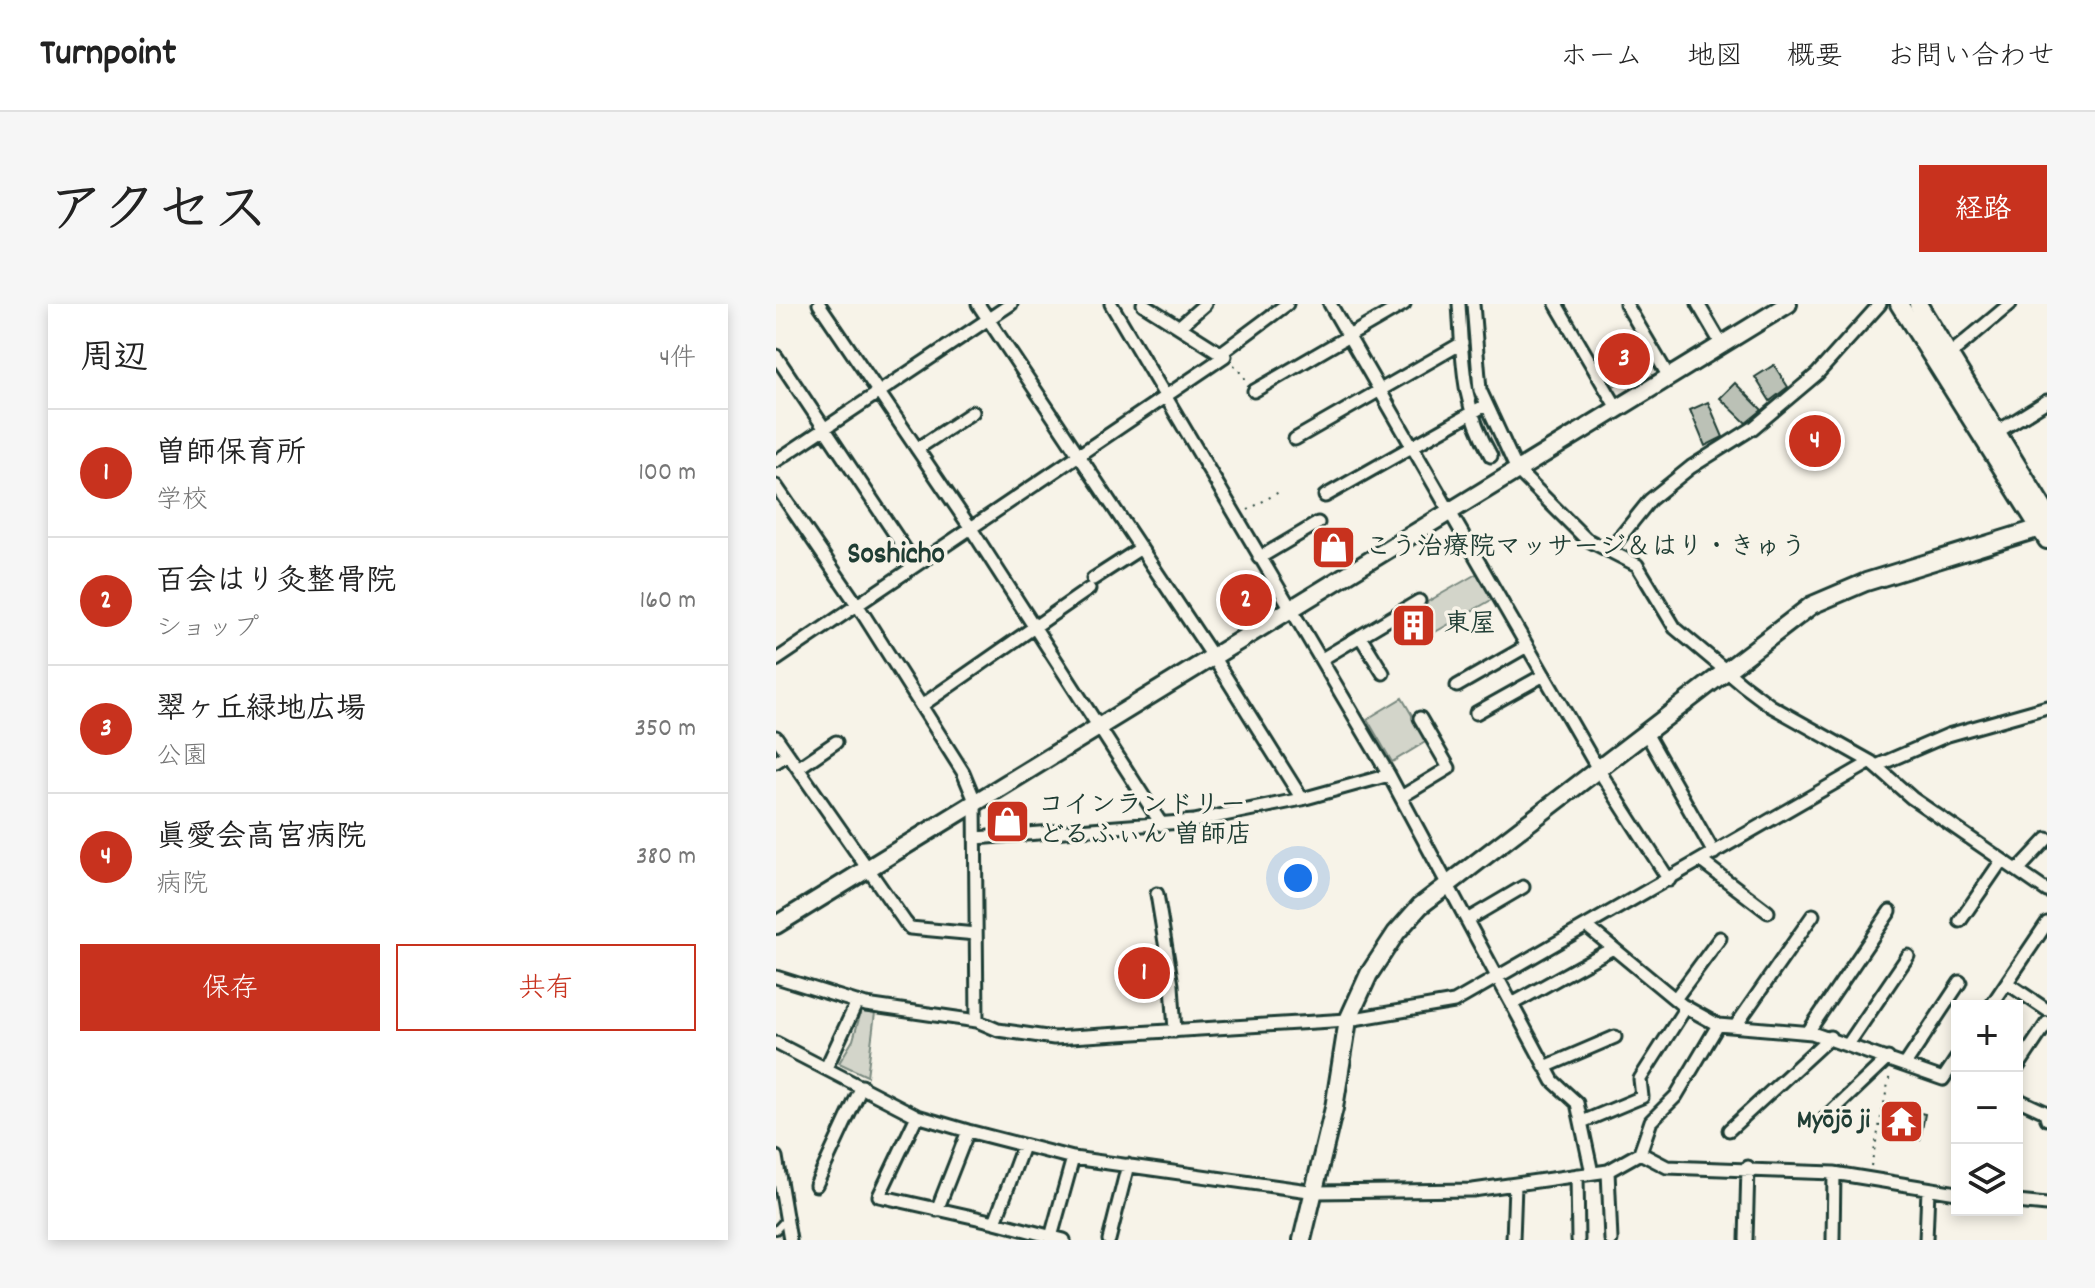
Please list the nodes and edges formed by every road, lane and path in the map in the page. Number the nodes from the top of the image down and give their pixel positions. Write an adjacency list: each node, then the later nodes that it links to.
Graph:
1 (819, 304): 33 (street)
2 (978, 304): 22 (street)
3 (1011, 304): 22 (street)
4 (1111, 304): 34 (street)
5 (1143, 304): 21 (street)
6 (1170, 304): 21 (street)
7 (1205, 304): 23 (street)
8 (1287, 304): 27 (street)
9 (1330, 304): 24 (street)
10 (1404, 304): 24 (street)
11 (1459, 304): 25 (street)
12 (1473, 304): 36 (street)
13 (1556, 304): 37 (street)
14 (1626, 304): 30 (street)
15 (1698, 304): 26 (street)
16 (1788, 304): 26 (street)
17 (1880, 304): 58 (street)
18 (1899, 304): 56 (street)
19 (1918, 304): 28 (street)
20 (2010, 304): 28 (street)
21 (1160, 313): 23 (street)
22 (988, 320): 33 (street); 45 (street)
23 (1180, 326): 27 (street)
24 (1349, 336): 31 (street); 32 (street)
25 (1462, 343): 31 (street); 38 (street)
26 (1722, 345): 30 (street)
27 (1223, 355): 32 (path); 34 (street)
28 (1949, 355): 41 (street)
29 (776, 356): 40 (street)
30 (1669, 377): 37 (street)
31 (1380, 389): 42 (street); 43 (street)
32 (1254, 391)
33 (879, 393): 40 (street); 44 (street)
34 (1166, 396): 45 (street); 53 (street)
35 (2047, 401): 41 (street)
36 (1484, 406): 38 (street); 48 (street)
37 (1617, 408): 48 (street)
38 (1469, 411): 43 (street); 46 (street)
39 (973, 412): 44 (street)
40 (825, 427): 47 (street); 60 (street)
41 (1997, 432): 56 (street)
42 (1295, 439)
43 (1412, 445): 51 (street); 52 (street)
44 (917, 449): 55 (street)
45 (1079, 456): 55 (street); 57 (street)
46 (1491, 456)
47 (776, 461)
48 (1517, 470): 52 (street); 58 (street)
49 (776, 486): 62 (street)
50 (1279, 492): 53 (path)
51 (1325, 496)
52 (1449, 510): 63 (street); 66 (street)
53 (1235, 517): 59 (street)
54 (1318, 523): 59 (street)
55 (970, 527): 60 (street); 64 (street)
56 (2045, 527): 70 (street)
57 (1141, 548): 64 (street); 67 (street)
58 (1609, 551): 70 (street)
59 (1259, 558): 63 (street)
60 (915, 564): 62 (street)
61 (1419, 601): 65 (street)
62 (858, 606): 69 (street); 74 (street)
63 (1290, 609): 67 (street); 68 (street)
64 (1033, 628): 74 (street); 78 (street)
65 (1360, 636): 68 (street); 71 (street)
66 (1527, 646): 72 (street); 73 (street)
67 (1212, 655): 78 (street); 89 (street)
68 (1322, 659): 87 (street)
69 (776, 660)
70 (1727, 672): 79 (street); 84 (street)
71 (1383, 673)
72 (1544, 675): 76 (street); 86 (street)
73 (1457, 686)
74 (921, 706): 90 (street)
75 (2047, 707): 84 (street)
76 (1476, 713)
77 (1420, 718): 88 (street)
78 (1098, 725): 90 (street); 91 (street)
79 (1646, 733): 86 (street); 94 (street)
80 (776, 737): 82 (street)
81 (836, 742): 85 (street)
82 (788, 754): 83 (street); 85 (street)
83 (776, 762)
84 (1874, 764): 94 (street); 95 (street)
85 (798, 768): 97 (street)
86 (1598, 769): 99 (street); 100 (street)
87 (1389, 775): 88 (street); 89 (street)
88 (1401, 797): 100 (street)
89 (1302, 799): 91 (street)
90 (975, 801): 92 (street); 97 (street)
91 (1162, 825): 92 (street)
92 (976, 838): 112 (street)
93 (2047, 839): 98 (street)
94 (1714, 853): 96 (street)
95 (2002, 860): 98 (street); 108 (street)
96 (1701, 861): 99 (street); 105 (street)
97 (868, 868): 110 (street); 112 (street)
98 (2018, 870): 102 (street)
99 (1669, 880): 111 (street)
100 (1448, 883): 107 (street); 126 (street)
101 (1523, 887): 107 (street)
102 (2047, 891)
103 (1157, 894): 131 (street)
104 (1890, 911): 132 (street)
105 (1768, 912)
106 (1813, 915): 129 (street)
107 (1467, 920): 117 (street)
108 (1960, 921)
109 (2047, 923): 119 (street)
110 (776, 925)
111 (1589, 928): 114 (street); 117 (street)
112 (976, 934): 127 (street)
113 (1720, 938): 120 (street)
114 (1613, 948): 120 (street); 123 (street)
115 (1908, 956): 136 (street)
116 (776, 977): 122 (street)
117 (1497, 977): 123 (street); 126 (street)
118 (1960, 982): 139 (street)
119 (2007, 983): 121 (street); 125 (street)
120 (1675, 999): 124 (street)
121 (1995, 1000)
122 (857, 1002): 127 (street); 142 (street)
123 (1512, 1004): 140 (street)
124 (1686, 1007): 130 (street); 148 (street)
125 (2047, 1010)
126 (1348, 1020): 131 (street); 165 (street)
127 (977, 1021): 131 (street)
128 (2047, 1023): 138 (street)
129 (1737, 1024): 130 (street); 132 (street)
130 (1718, 1025): 152 (street)
131 (1175, 1031)
132 (1808, 1032): 134 (street)
133 (1615, 1037): 140 (street)
134 (1830, 1037): 136 (street); 149 (street)
135 (776, 1043): 142 (street)
136 (1849, 1043): 137 (street)
137 (1891, 1059): 139 (street); 146 (street); 161 (path)
138 (2023, 1059)
139 (1905, 1065): 141 (street)
140 (1545, 1067): 148 (street)
141 (1951, 1067)
142 (826, 1068): 143 (street)
143 (862, 1086): 145 (street); 162 (street)
144 (2023, 1102): 147 (street)
145 (917, 1116): 150 (street); 169 (street)
146 (1826, 1117)
147 (2047, 1119)
148 (1582, 1122): 158 (street)
149 (1729, 1130)
150 (968, 1131): 151 (street); 169 (street)
151 (1023, 1146): 154 (street); 171 (street)
152 (1640, 1153): 156 (street); 157 (street)
153 (776, 1157): 170 (street)
154 (1073, 1158): 155 (street); 173 (street)
155 (1128, 1165): 165 (street); 175 (street)
156 (1748, 1167): 159 (street); 180 (street)
157 (1608, 1171): 158 (street); 179 (street)
158 (1592, 1173): 160 (street)
159 (1834, 1173): 161 (street); 181 (street)
160 (1577, 1175): 163 (street); 178 (street)
161 (1868, 1179): 164 (street)
162 (816, 1185)
163 (1515, 1185): 165 (street); 177 (street)
164 (1928, 1189): 166 (street); 182 (street)
165 (1316, 1192): 176 (street)
166 (1951, 1192)
167 (2023, 1203): 168 (street)
168 (2047, 1205)
169 (937, 1210): 171 (street)
170 (787, 1218): 172 (lane); 174 (street)
171 (995, 1222): 173 (street)
172 (776, 1230)
173 (1058, 1238)
174 (790, 1240)
175 (1109, 1240)
176 (1302, 1240)
177 (1513, 1240)
178 (1578, 1240)
179 (1611, 1240)
180 (1746, 1240)
181 (1833, 1240)
182 (1926, 1240)

